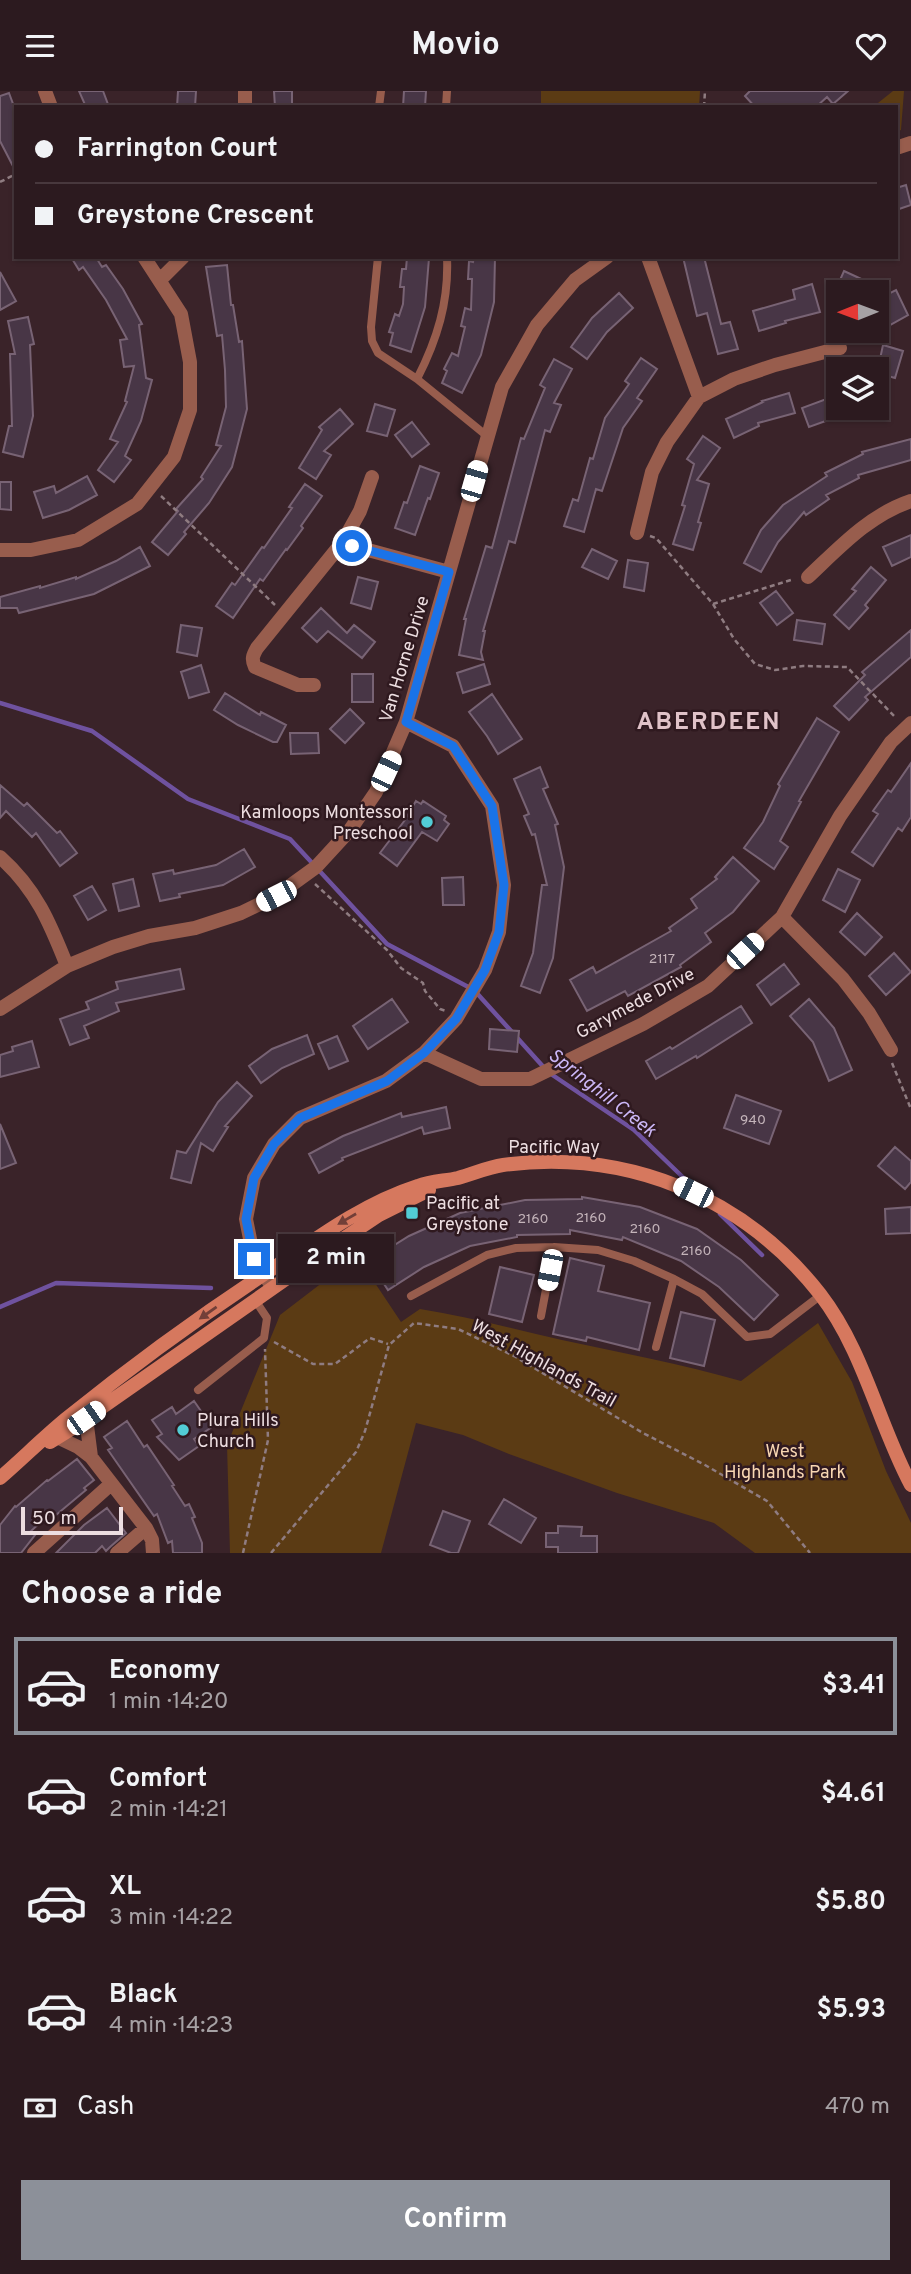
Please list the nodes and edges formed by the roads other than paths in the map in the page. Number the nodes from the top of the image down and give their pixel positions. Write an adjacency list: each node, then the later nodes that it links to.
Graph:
1 (145, 259): 7 (street)
2 (181, 259): 7 (street)
3 (378, 259): 9 (lane)
4 (447, 259): 9 (lane)
5 (604, 259): 11 (street, Van Horne Drive)
6 (649, 259): 10 (street)
7 (160, 280): 16 (street)
8 (840, 348): 10 (street)
9 (417, 379): 11 (lane)
10 (699, 397): 14 (street)
11 (487, 436): 17 (street, Van Horne Drive)
12 (372, 477): 15 (street)
13 (911, 501): 18 (street)
14 (637, 533)
15 (346, 544): 17 (street); 19 (street)
16 (0, 550)
17 (449, 572): 20 (street, Van Horne Drive)
18 (808, 577)
19 (314, 685)
20 (406, 722): 24 (street, Van Horne Drive); 26 (street)
21 (911, 723): 23 (street, Garymede Drive)
22 (0, 857): 24 (street)
23 (782, 917): 26 (street, Garymede Drive); 27 (street)
24 (67, 966): 25 (street, Van Horne Drive)
25 (0, 1010)
26 (424, 1053): 30 (street)
27 (891, 1055)
28 (456, 1178): 30 (main road, Pacific Way, one-way to 30); 32 (main road, Pacific Way); 33 (main road, Pacific Way)
29 (554, 1247): 31 (lane); 34 (lane); 36 (lane)
30 (264, 1274): 32 (street); 41 (main road, Pacific Way, one-way to 41)
31 (674, 1279): 33 (lane); 37 (lane)
32 (273, 1288): 35 (main road, Pacific Way)
33 (821, 1295): 45 (main road, Pacific Way)
34 (411, 1296)
35 (255, 1300): 38 (lane); 39 (main road, Pacific Way)
36 (541, 1316)
37 (656, 1347)
38 (198, 1390)
39 (86, 1418): 40 (main road, Pacific Way); 42 (street)
40 (57, 1437): 41 (main road, Pacific Way); 42 (street)
41 (24, 1457): 43 (main road, Pacific Way)
42 (91, 1457): 44 (street)
43 (0, 1478)
44 (111, 1484): 46 (street); 47 (street)
45 (911, 1485)
46 (146, 1528): 48 (street); 49 (street)
47 (34, 1553)
48 (117, 1553)
49 (153, 1553)

